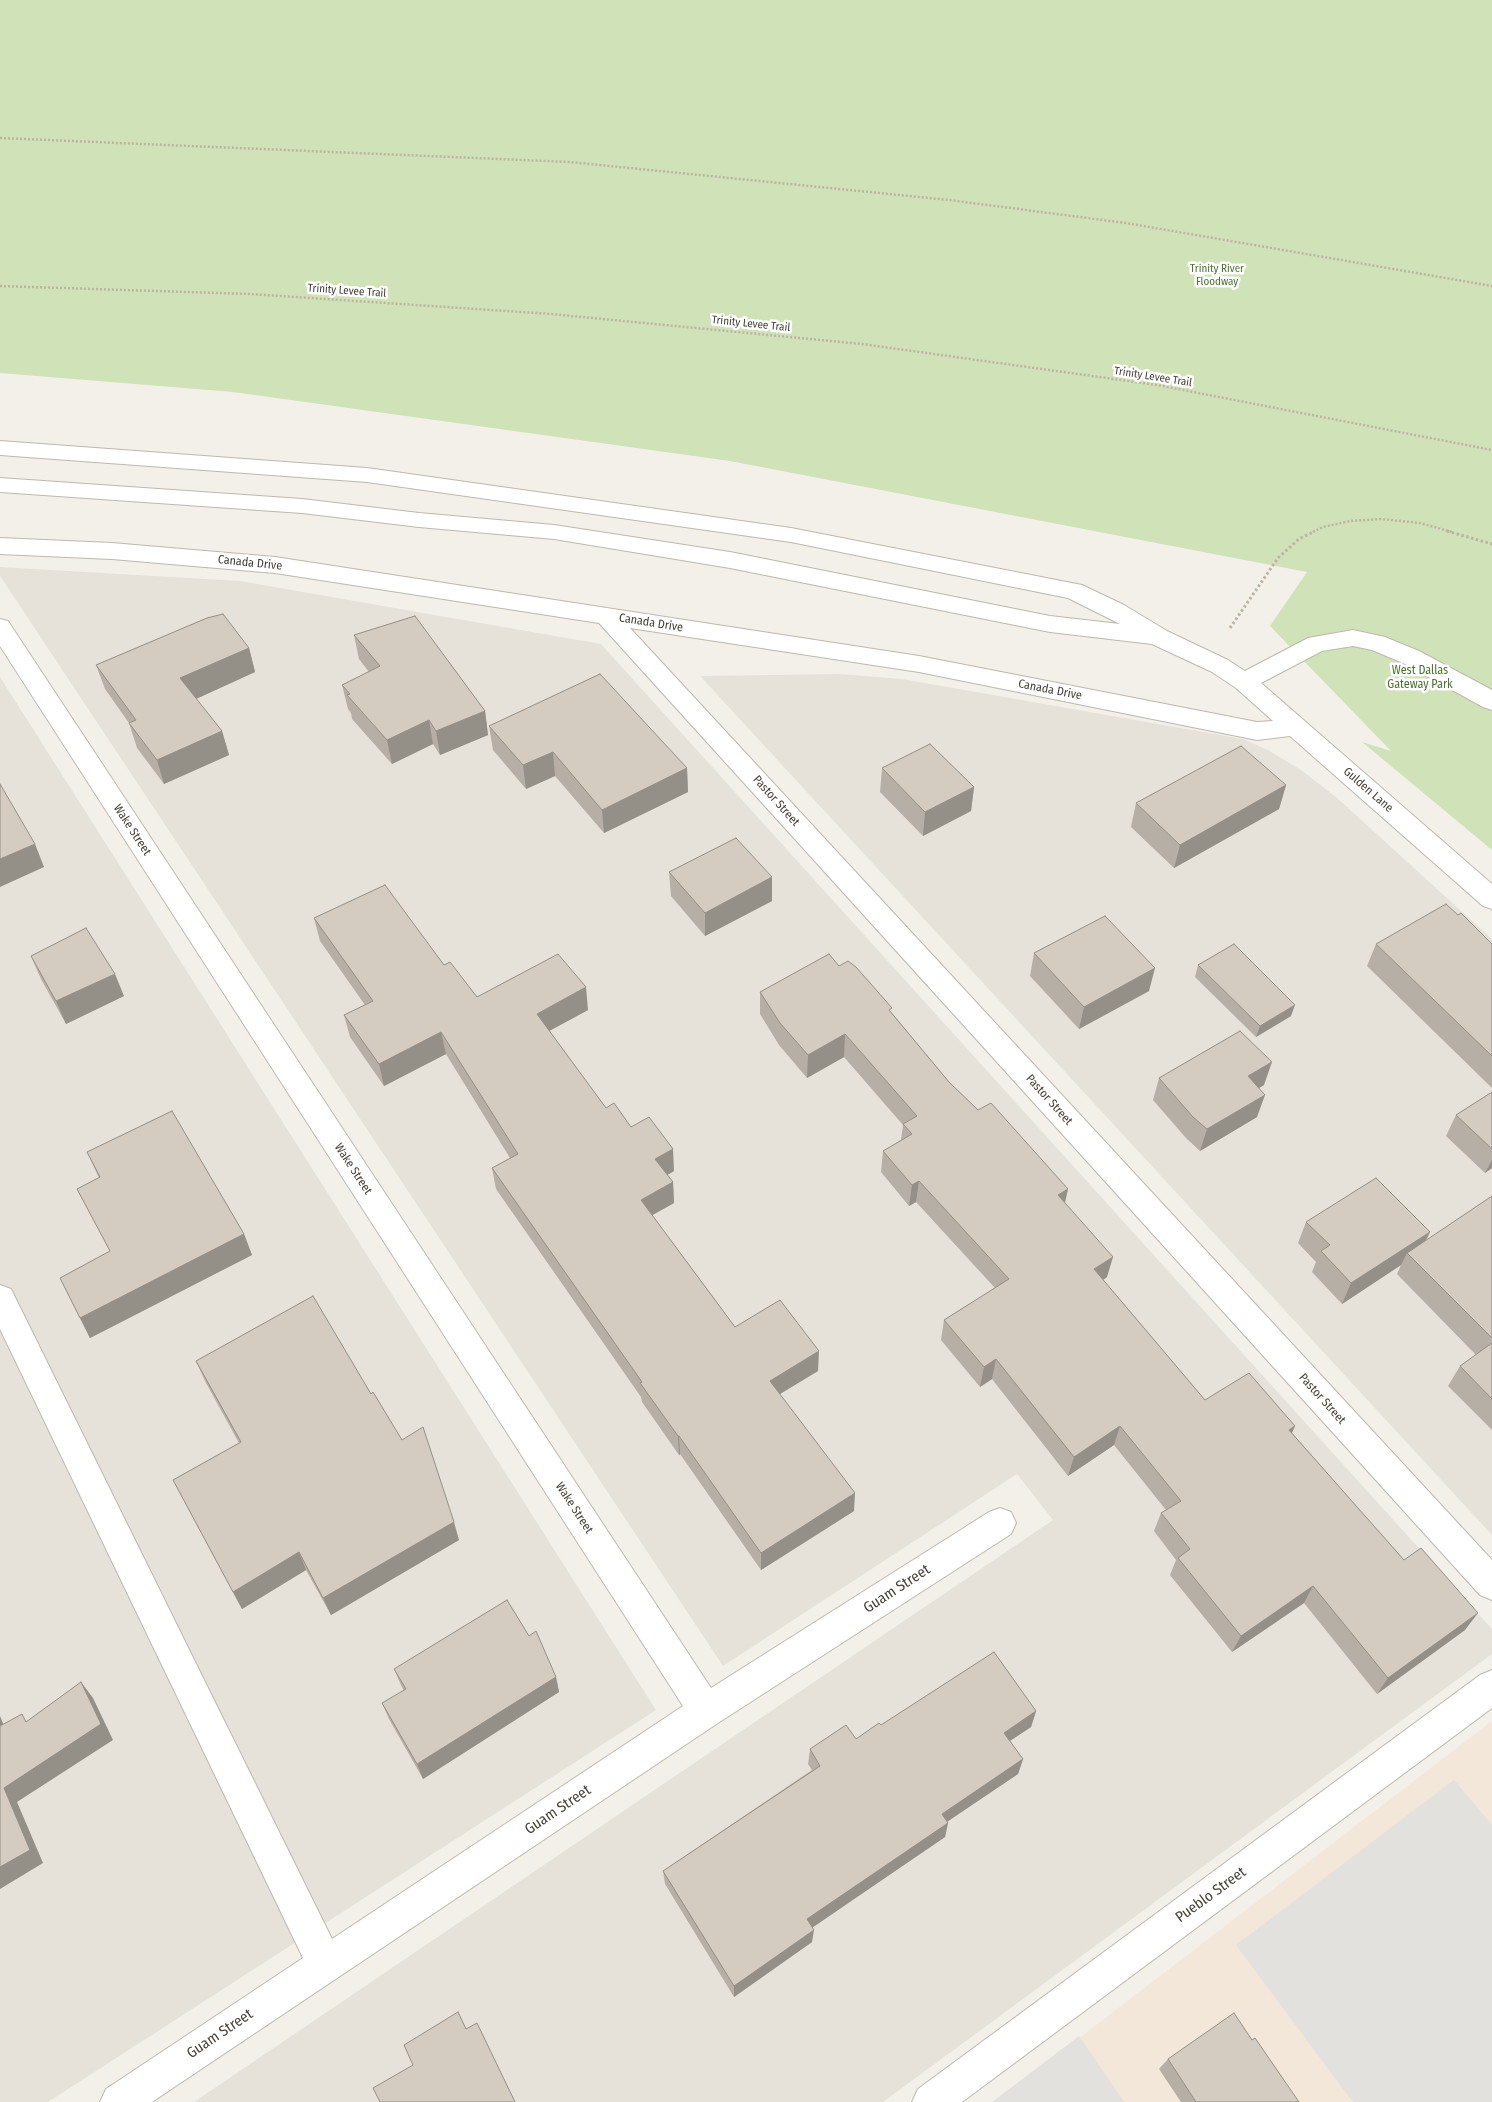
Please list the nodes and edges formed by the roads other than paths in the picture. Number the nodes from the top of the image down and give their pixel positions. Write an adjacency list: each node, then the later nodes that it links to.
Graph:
1 (0, 448): 6 (street)
2 (0, 485): 6 (street)
3 (0, 546): 4 (street, Canada Drive)
4 (606, 616): 9 (street, Canada Drive); 13 (street, Pastor Street)
5 (0, 627): 15 (street, Wake Street)
6 (1159, 637): 7 (street)
7 (1244, 682): 8 (street); 9 (street, Gulden Lane)
8 (1492, 702)
9 (1296, 727): 10 (street, Gulden Lane)
10 (1492, 899)
11 (0, 1298): 16 (street)
12 (1000, 1523): 15 (street, Guam Street)
13 (1492, 1584)
14 (1492, 1687): 18 (street, Pueblo Street)
15 (706, 1711): 16 (street, Guam Street)
16 (325, 1964): 17 (street, Guam Street)
17 (118, 2102)
18 (931, 2102)

